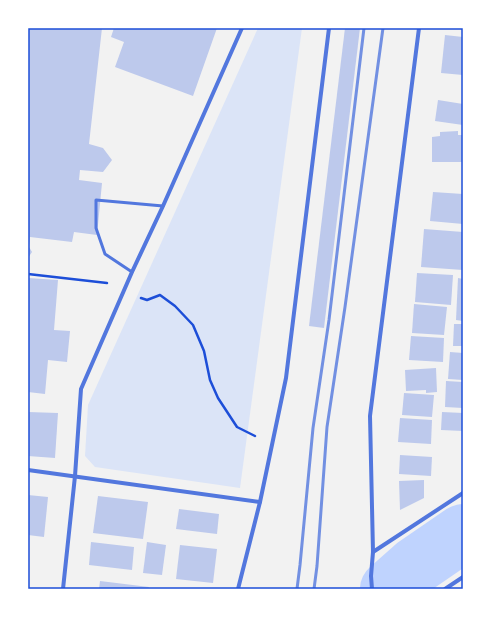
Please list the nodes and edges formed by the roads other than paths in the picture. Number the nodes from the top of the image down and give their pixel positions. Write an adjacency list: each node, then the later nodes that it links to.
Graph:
1 (242, 28): 4 (street)
2 (329, 28): 9 (street)
3 (419, 28): 10 (street)
4 (163, 206): 5 (street); 5 (lane)
5 (132, 272): 7 (street)
6 (28, 470): 7 (street)
7 (75, 476): 9 (street); 12 (street)
8 (463, 493): 10 (street)
9 (260, 502): 13 (street)
10 (373, 552): 14 (street)
11 (463, 576): 15 (street)
12 (63, 589)
13 (238, 589)
14 (372, 589)
15 (445, 589)

